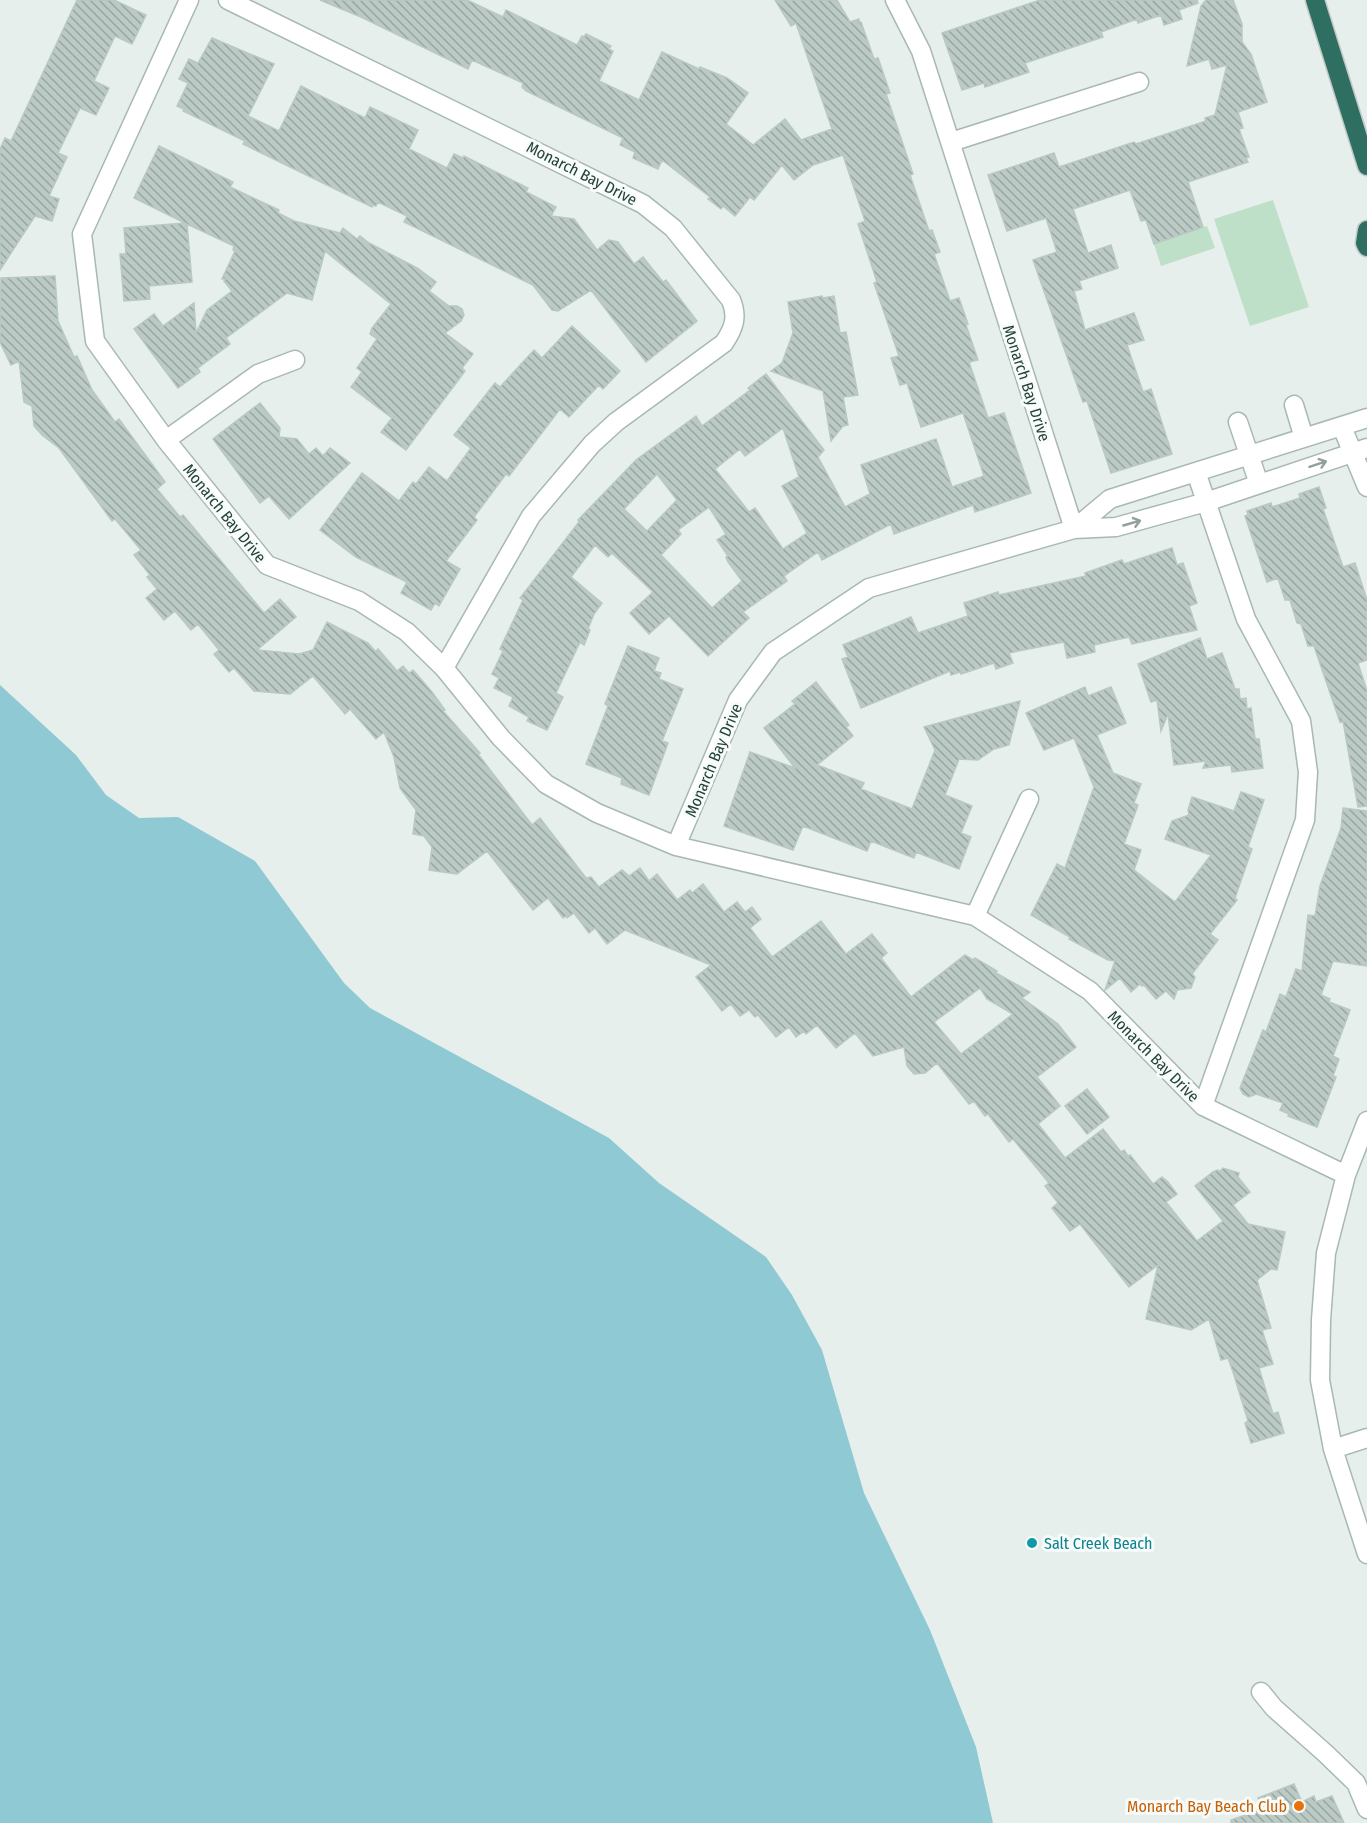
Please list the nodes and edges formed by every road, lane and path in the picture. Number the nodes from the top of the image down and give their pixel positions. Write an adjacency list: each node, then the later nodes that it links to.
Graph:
1 (189, 0): 16 (street, Monarch Bay Drive)
2 (228, 0): 24 (street, Monarch Bay Drive)
3 (894, 0): 6 (street, Monarch Bay Drive)
4 (1315, 0): 7 (highway)
5 (1139, 82): 6 (street)
6 (951, 142): 23 (street, Monarch Bay Drive)
7 (1367, 166)
8 (1367, 230): 9 (highway)
9 (1367, 247)
10 (295, 360): 16 (street)
11 (1294, 405): 15 (street)
12 (1367, 418): 14 (street, Monarch Bay Drive)
13 (1238, 422): 18 (street)
14 (1342, 427): 15 (street, Monarch Bay Drive); 17 (street)
15 (1304, 438): 18 (street, Monarch Bay Drive)
16 (166, 440): 24 (street, Monarch Bay Drive)
17 (1360, 450): 20 (street, Monarch Bay Drive, one-way to 17); 21 (street)
18 (1248, 455): 19 (street, Monarch Bay Drive); 20 (street)
19 (1196, 472): 22 (street); 23 (street, Monarch Bay Drive)
20 (1259, 484): 22 (street, Monarch Bay Drive)
21 (1367, 487)
22 (1206, 502): 23 (street, Monarch Bay Drive, one-way to 22); 28 (street)
23 (1074, 529): 26 (street, Monarch Bay Drive)
24 (444, 668): 26 (street, Monarch Bay Drive)
25 (1029, 799): 27 (street)
26 (676, 846): 27 (street, Monarch Bay Drive)
27 (975, 916): 28 (street, Monarch Bay Drive)
28 (1203, 1106): 30 (street, Monarch Bay Drive)
29 (1367, 1121): 30 (street)
30 (1346, 1175): 32 (street)
31 (1367, 1438): 32 (street)
32 (1333, 1449): 33 (street)
33 (1367, 1554)
34 (1261, 1692): 35 (street)
35 (1367, 1809)

